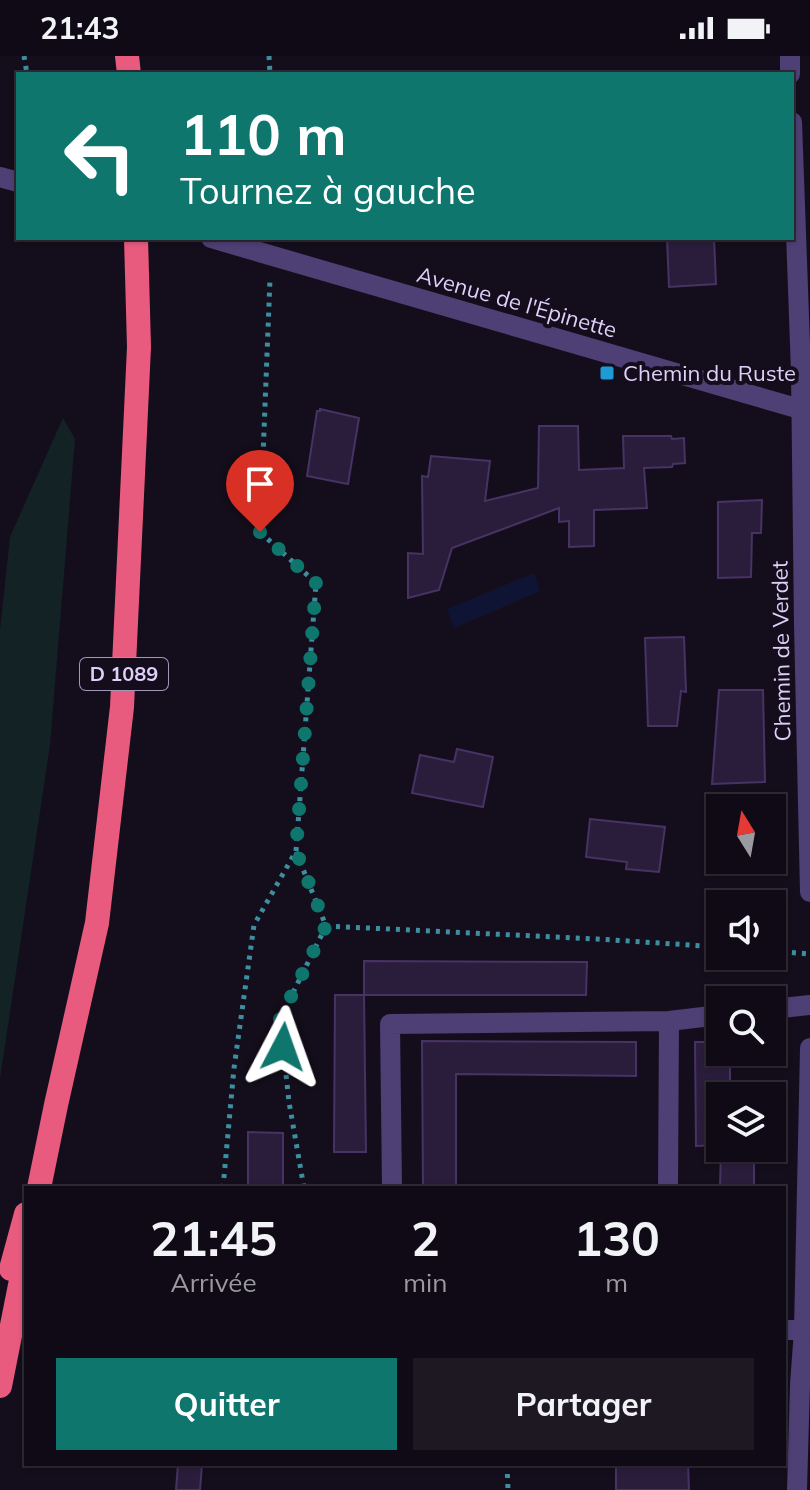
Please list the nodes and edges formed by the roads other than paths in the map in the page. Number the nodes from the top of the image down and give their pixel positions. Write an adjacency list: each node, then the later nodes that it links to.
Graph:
1 (794, 163): 4 (street)
2 (136, 240): 11 (highway, D 1089)
3 (218, 240): 4 (street, Avenue de l'Épinette)
4 (806, 410): 5 (street, Chemin de Verdet)
5 (810, 892)
6 (810, 1005): 7 (street)
7 (786, 1008)
8 (706, 1017): 9 (street)
9 (669, 1021): 14 (street); 15 (street)
10 (810, 1048): 19 (street)
11 (56, 1105): 12 (highway, D 1089); 13 (highway)
12 (34, 1186)
13 (39, 1186)
14 (392, 1186)
15 (668, 1186)
16 (24, 1221): 18 (highway)
17 (24, 1265): 20 (highway)
18 (0, 1310)
19 (794, 1330): 21 (street)
20 (0, 1386)
21 (791, 1442): 22 (street)
22 (797, 1490)

